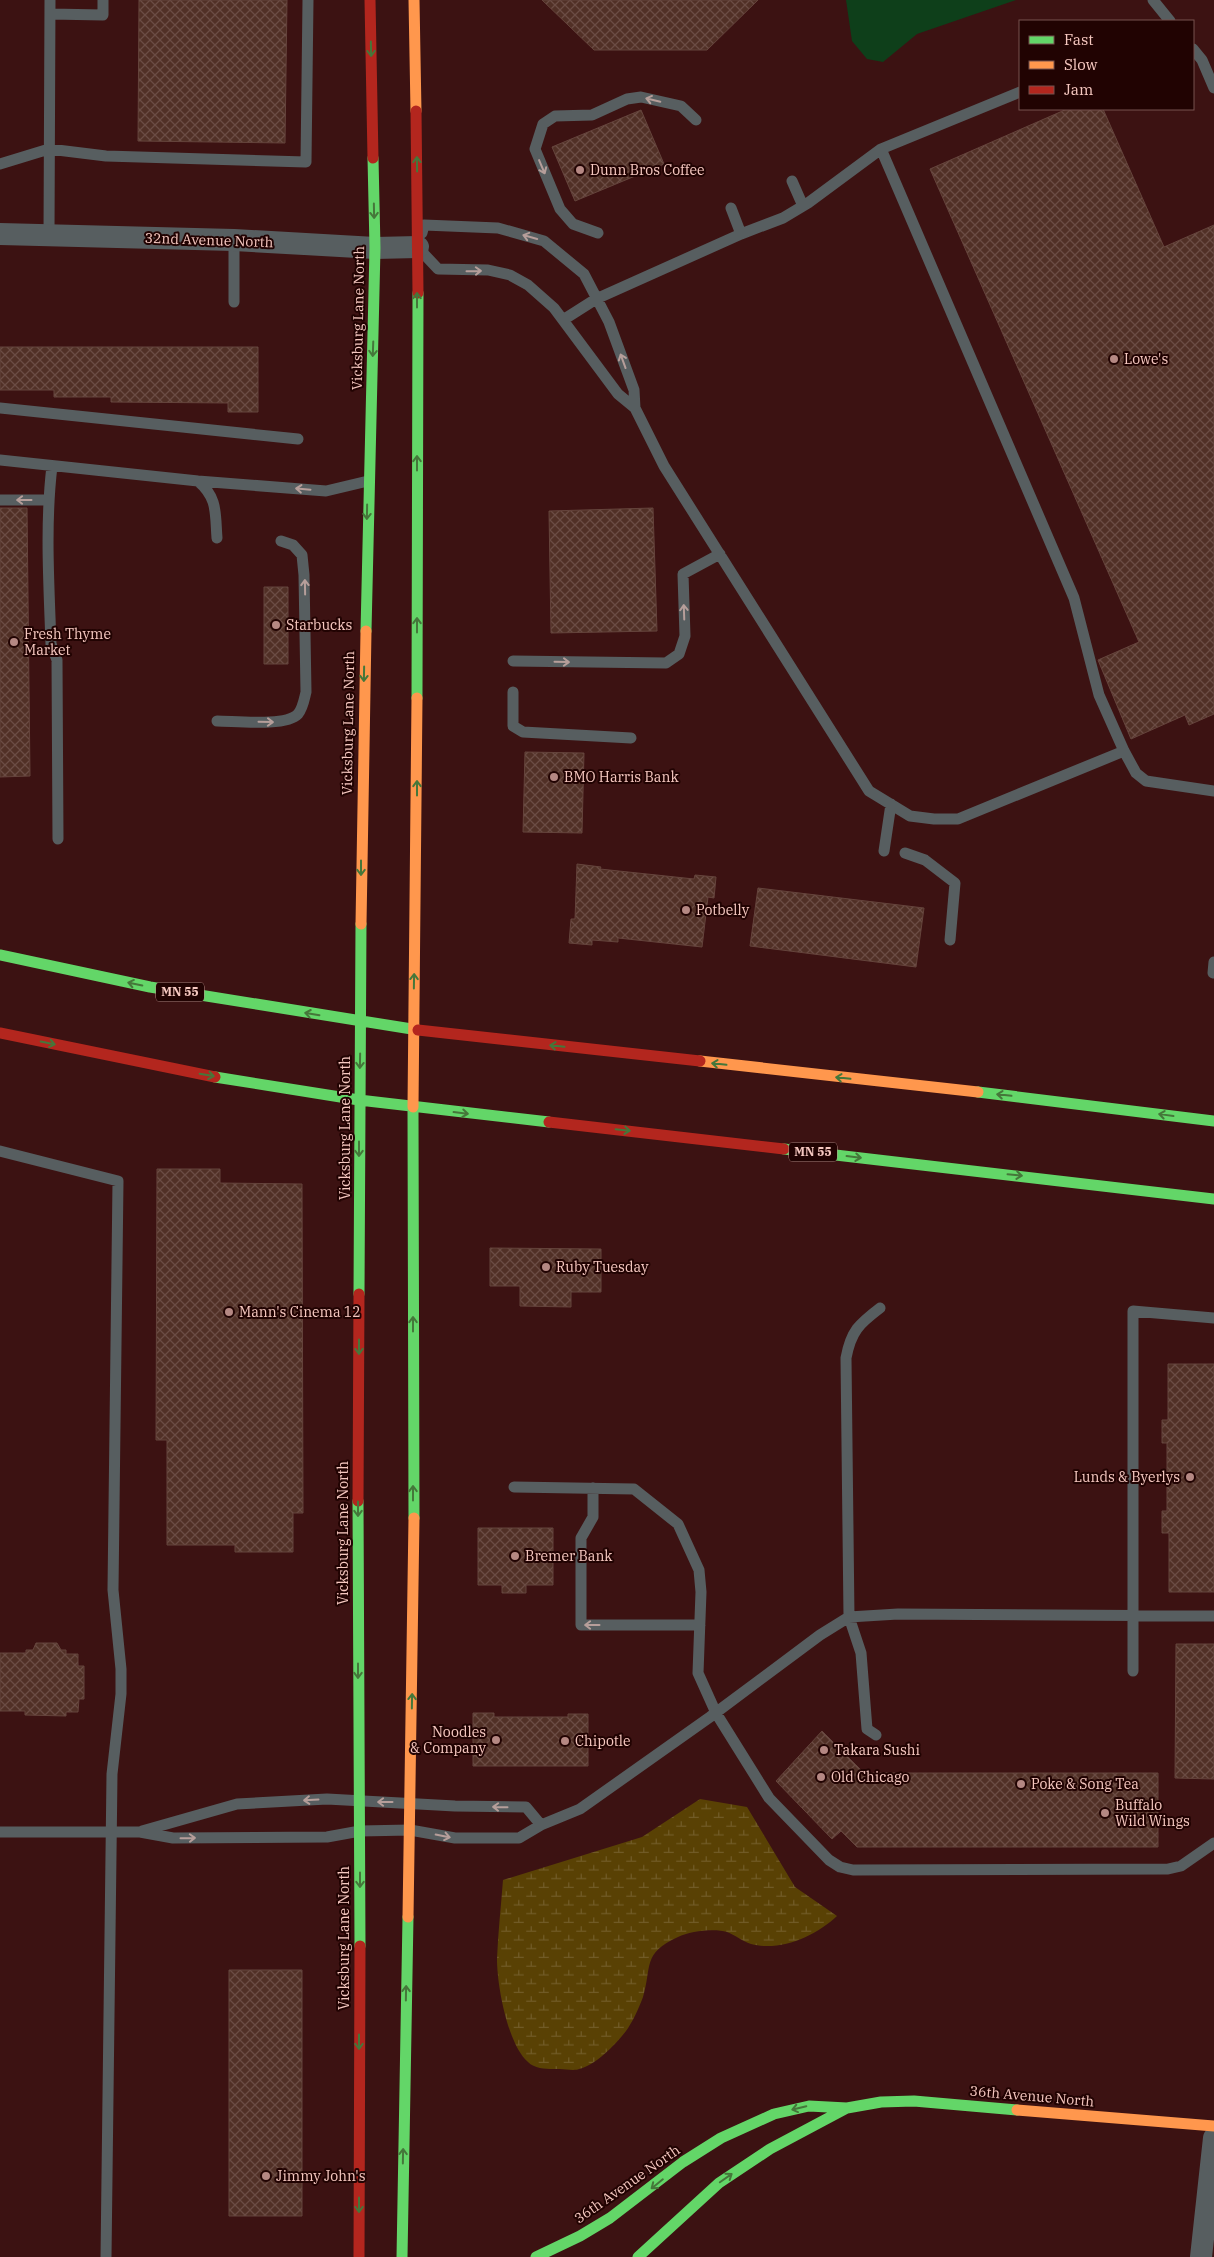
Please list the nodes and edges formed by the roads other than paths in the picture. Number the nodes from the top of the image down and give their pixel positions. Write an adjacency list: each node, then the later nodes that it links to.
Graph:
1 (50, 0): 7 (lane)
2 (103, 0): 7 (lane)
3 (308, 0): 13 (lane)
4 (370, 0): 25 (main road, Vicksburg Lane North, one-way to 25)
5 (414, 0): 24 (main road, one-way to 5)
6 (1153, 0): 8 (lane)
7 (51, 14): 13 (lane)
8 (1169, 20)
9 (1194, 49): 10 (lane)
10 (1214, 88)
11 (1019, 92): 14 (lane)
12 (696, 120): 19 (lane, one-way to 19)
13 (49, 149): 15 (lane); 21 (lane)
14 (880, 149): 17 (lane); 45 (lane)
15 (0, 164)
16 (792, 181): 17 (lane)
17 (804, 206): 22 (lane)
18 (731, 208): 22 (lane)
19 (598, 233)
20 (0, 234): 21 (street, 32nd Avenue North)
21 (49, 234): 23 (street, 32nd Avenue North)
22 (741, 234): 26 (lane)
23 (234, 240): 25 (street, 32nd Avenue North); 27 (lane)
24 (418, 247): 25 (street, 32nd Avenue North); 26 (lane, one-way to 24); 28 (lane, one-way to 28); 54 (main road, one-way to 24)
25 (375, 248): 35 (main road, Vicksburg Lane North, one-way to 35)
26 (596, 299): 28 (lane); 30 (lane, one-way to 26)
27 (234, 302)
28 (563, 320): 30 (lane)
29 (0, 408): 31 (lane)
30 (635, 408): 40 (lane)
31 (298, 439)
32 (0, 460): 33 (lane)
33 (52, 466): 34 (lane); 37 (lane)
34 (198, 481): 35 (lane, one-way to 34); 38 (lane)
35 (368, 481): 53 (main road, Vicksburg Lane North, one-way to 53)
36 (0, 500): 37 (lane, one-way to 36)
37 (48, 500): 48 (lane)
38 (217, 538)
39 (281, 541): 43 (lane, one-way to 39)
40 (720, 554): 41 (lane, one-way to 40); 47 (lane)
41 (513, 661)
42 (513, 692): 44 (lane)
43 (218, 721)
44 (631, 738)
45 (1124, 751): 46 (lane); 47 (lane)
46 (1214, 791)
47 (891, 804): 49 (lane)
48 (58, 839)
49 (884, 851)
50 (905, 853): 51 (lane)
51 (950, 940)
52 (0, 955): 53 (main road, MN 55, one-way to 52)
53 (360, 1022): 54 (main road, MN 55); 56 (main road, Vicksburg Lane North, one-way to 56)
54 (413, 1029): 57 (main road); 58 (main road, MN 55, one-way to 54)
55 (0, 1033): 56 (main road, MN 55, one-way to 56)
56 (359, 1100): 57 (main road, MN 55); 72 (main road, Vicksburg Lane North, one-way to 72)
57 (413, 1106): 60 (main road, MN 55, one-way to 60); 73 (main road, one-way to 57)
58 (1214, 1121)
59 (0, 1151): 76 (lane)
60 (1214, 1199)
61 (880, 1308): 67 (lane)
62 (1214, 1318): 65 (lane)
63 (514, 1487): 64 (lane)
64 (593, 1488): 68 (lane); 68 (lane, one-way to 64)
65 (1133, 1616): 66 (lane); 67 (lane); 69 (lane)
66 (1214, 1616)
67 (849, 1617): 70 (lane); 71 (lane)
68 (700, 1625): 70 (lane)
69 (1133, 1671)
70 (716, 1713): 74 (lane); 80 (lane)
71 (876, 1735)
72 (360, 1802): 73 (lane, one-way to 72); 77 (main road, Vicksburg Lane North); 79 (lane, one-way to 79)
73 (411, 1802): 74 (lane, one-way to 73); 75 (main road)
74 (541, 1824): 75 (lane, one-way to 74)
75 (410, 1830): 77 (lane); 86 (main road, one-way to 75)
76 (111, 1831): 78 (lane); 79 (lane); 84 (lane)
77 (360, 1831): 79 (lane, one-way to 77); 85 (main road, Vicksburg Lane North, one-way to 85)
78 (0, 1832)
79 (140, 1832)
80 (1214, 1843)
81 (847, 2108): 82 (main road, 36th Avenue North); 87 (main road, 36th Avenue North, one-way to 87); 88 (main road, 36th Avenue North, one-way to 81)
82 (1214, 2126)
83 (1214, 2138): 89 (street)
84 (106, 2257)
85 (359, 2257)
86 (402, 2257)
87 (536, 2257)
88 (638, 2257)
89 (1201, 2257)

